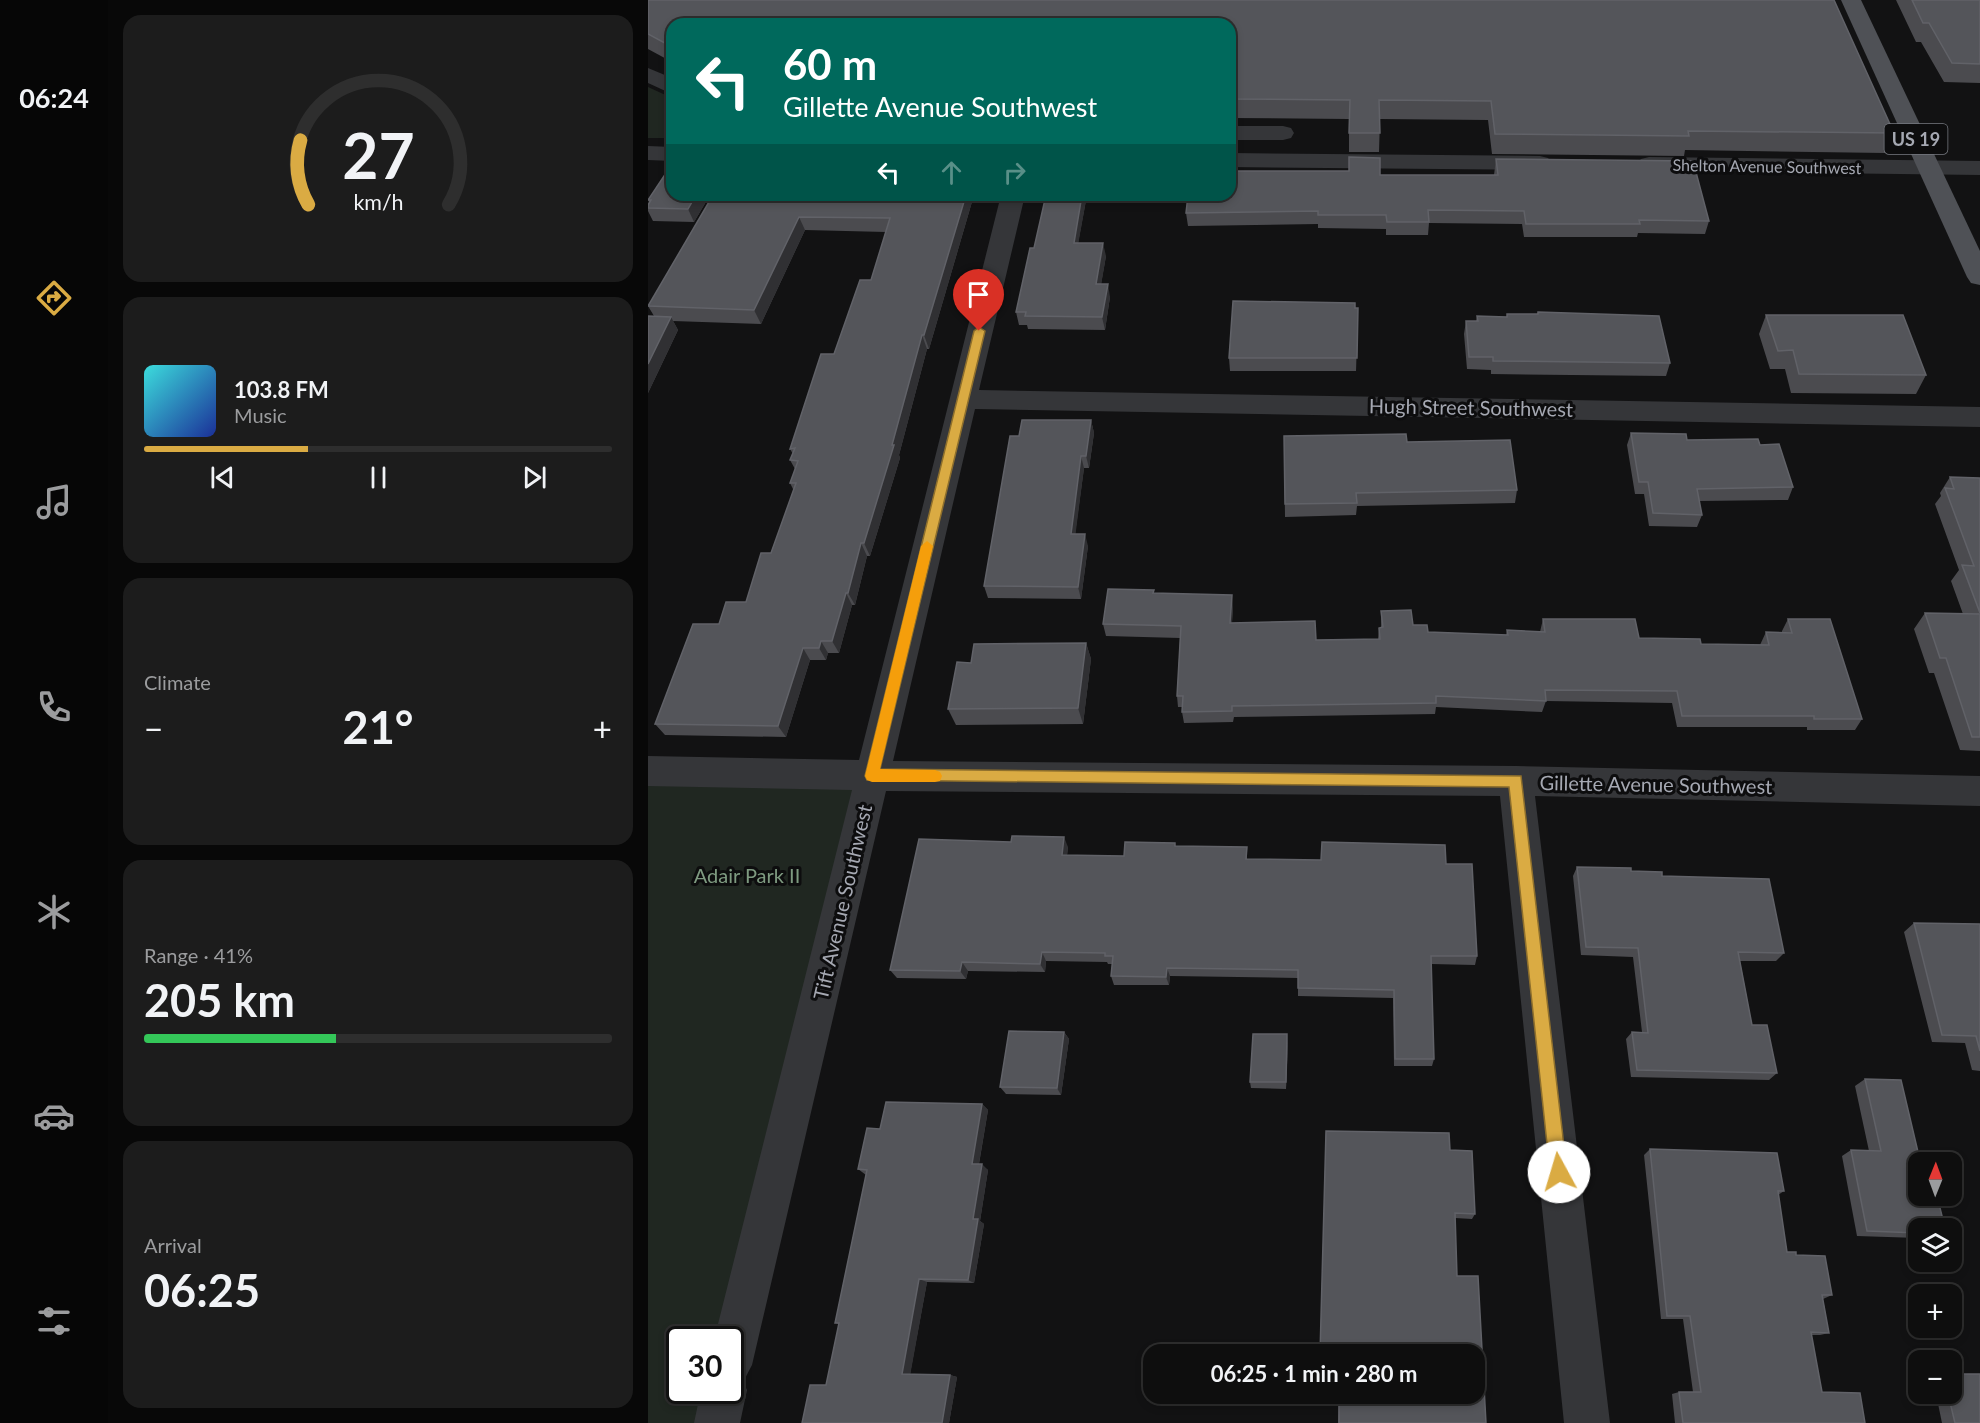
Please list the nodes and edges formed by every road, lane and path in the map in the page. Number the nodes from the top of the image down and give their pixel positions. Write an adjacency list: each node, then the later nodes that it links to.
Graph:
1 (1851, 0): 10 (main road, US 19)
2 (648, 74): 3 (street)
3 (666, 84)
4 (1236, 133): 5 (street)
5 (1282, 133)
6 (660, 153): 12 (street)
7 (1236, 160): 8 (street)
8 (1562, 163)
9 (1633, 164): 10 (street, Shelton Avenue Southwest)
10 (1929, 167): 11 (street, Shelton Avenue Southwest); 14 (main road, US 19)
11 (1980, 168)
12 (648, 173)
13 (1012, 201): 15 (street, Tift Avenue Southwest)
14 (1980, 277)
15 (962, 399): 16 (street, Hugh Street Southwest); 18 (street, Tift Avenue Southwest)
16 (1980, 417)
17 (648, 771): 18 (street, Gillette Avenue Southwest)
18 (872, 776): 19 (street, Gillette Avenue Southwest); 21 (street, Tift Avenue Southwest)
19 (1516, 781): 20 (street, Gillette Avenue Southwest); 24 (street)
20 (1980, 791)
21 (739, 1326)
22 (721, 1404): 23 (street)
23 (717, 1423)
24 (1587, 1423)

